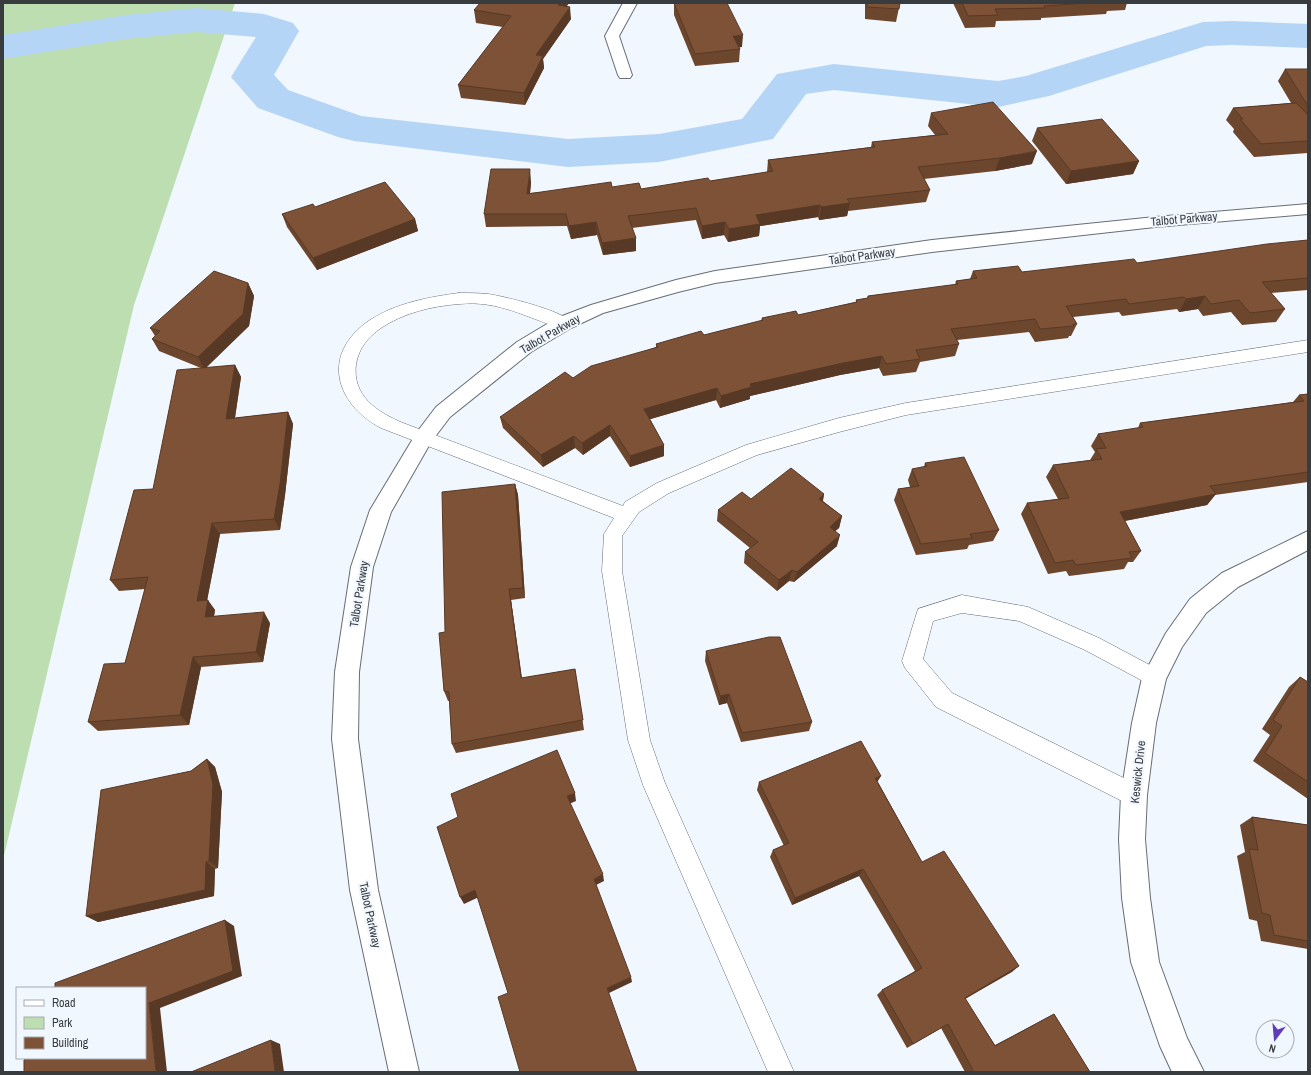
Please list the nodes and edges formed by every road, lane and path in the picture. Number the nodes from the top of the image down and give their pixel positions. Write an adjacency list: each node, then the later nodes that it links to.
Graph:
1 (630, 3): 2 (street)
2 (625, 75)
3 (1308, 210): 4 (street, Talbot Parkway)
4 (564, 323): 6 (street, Talbot Parkway); 6 (lane)
5 (1308, 346): 7 (lane)
6 (424, 437): 7 (lane); 11 (street, Talbot Parkway)
7 (627, 515): 12 (lane)
8 (1308, 540): 9 (street, Keswick Drive)
9 (1154, 678): 10 (street, Keswick Drive); 10 (lane)
10 (1134, 795): 13 (street, Keswick Drive)
11 (404, 1072)
12 (781, 1072)
13 (1189, 1072)

